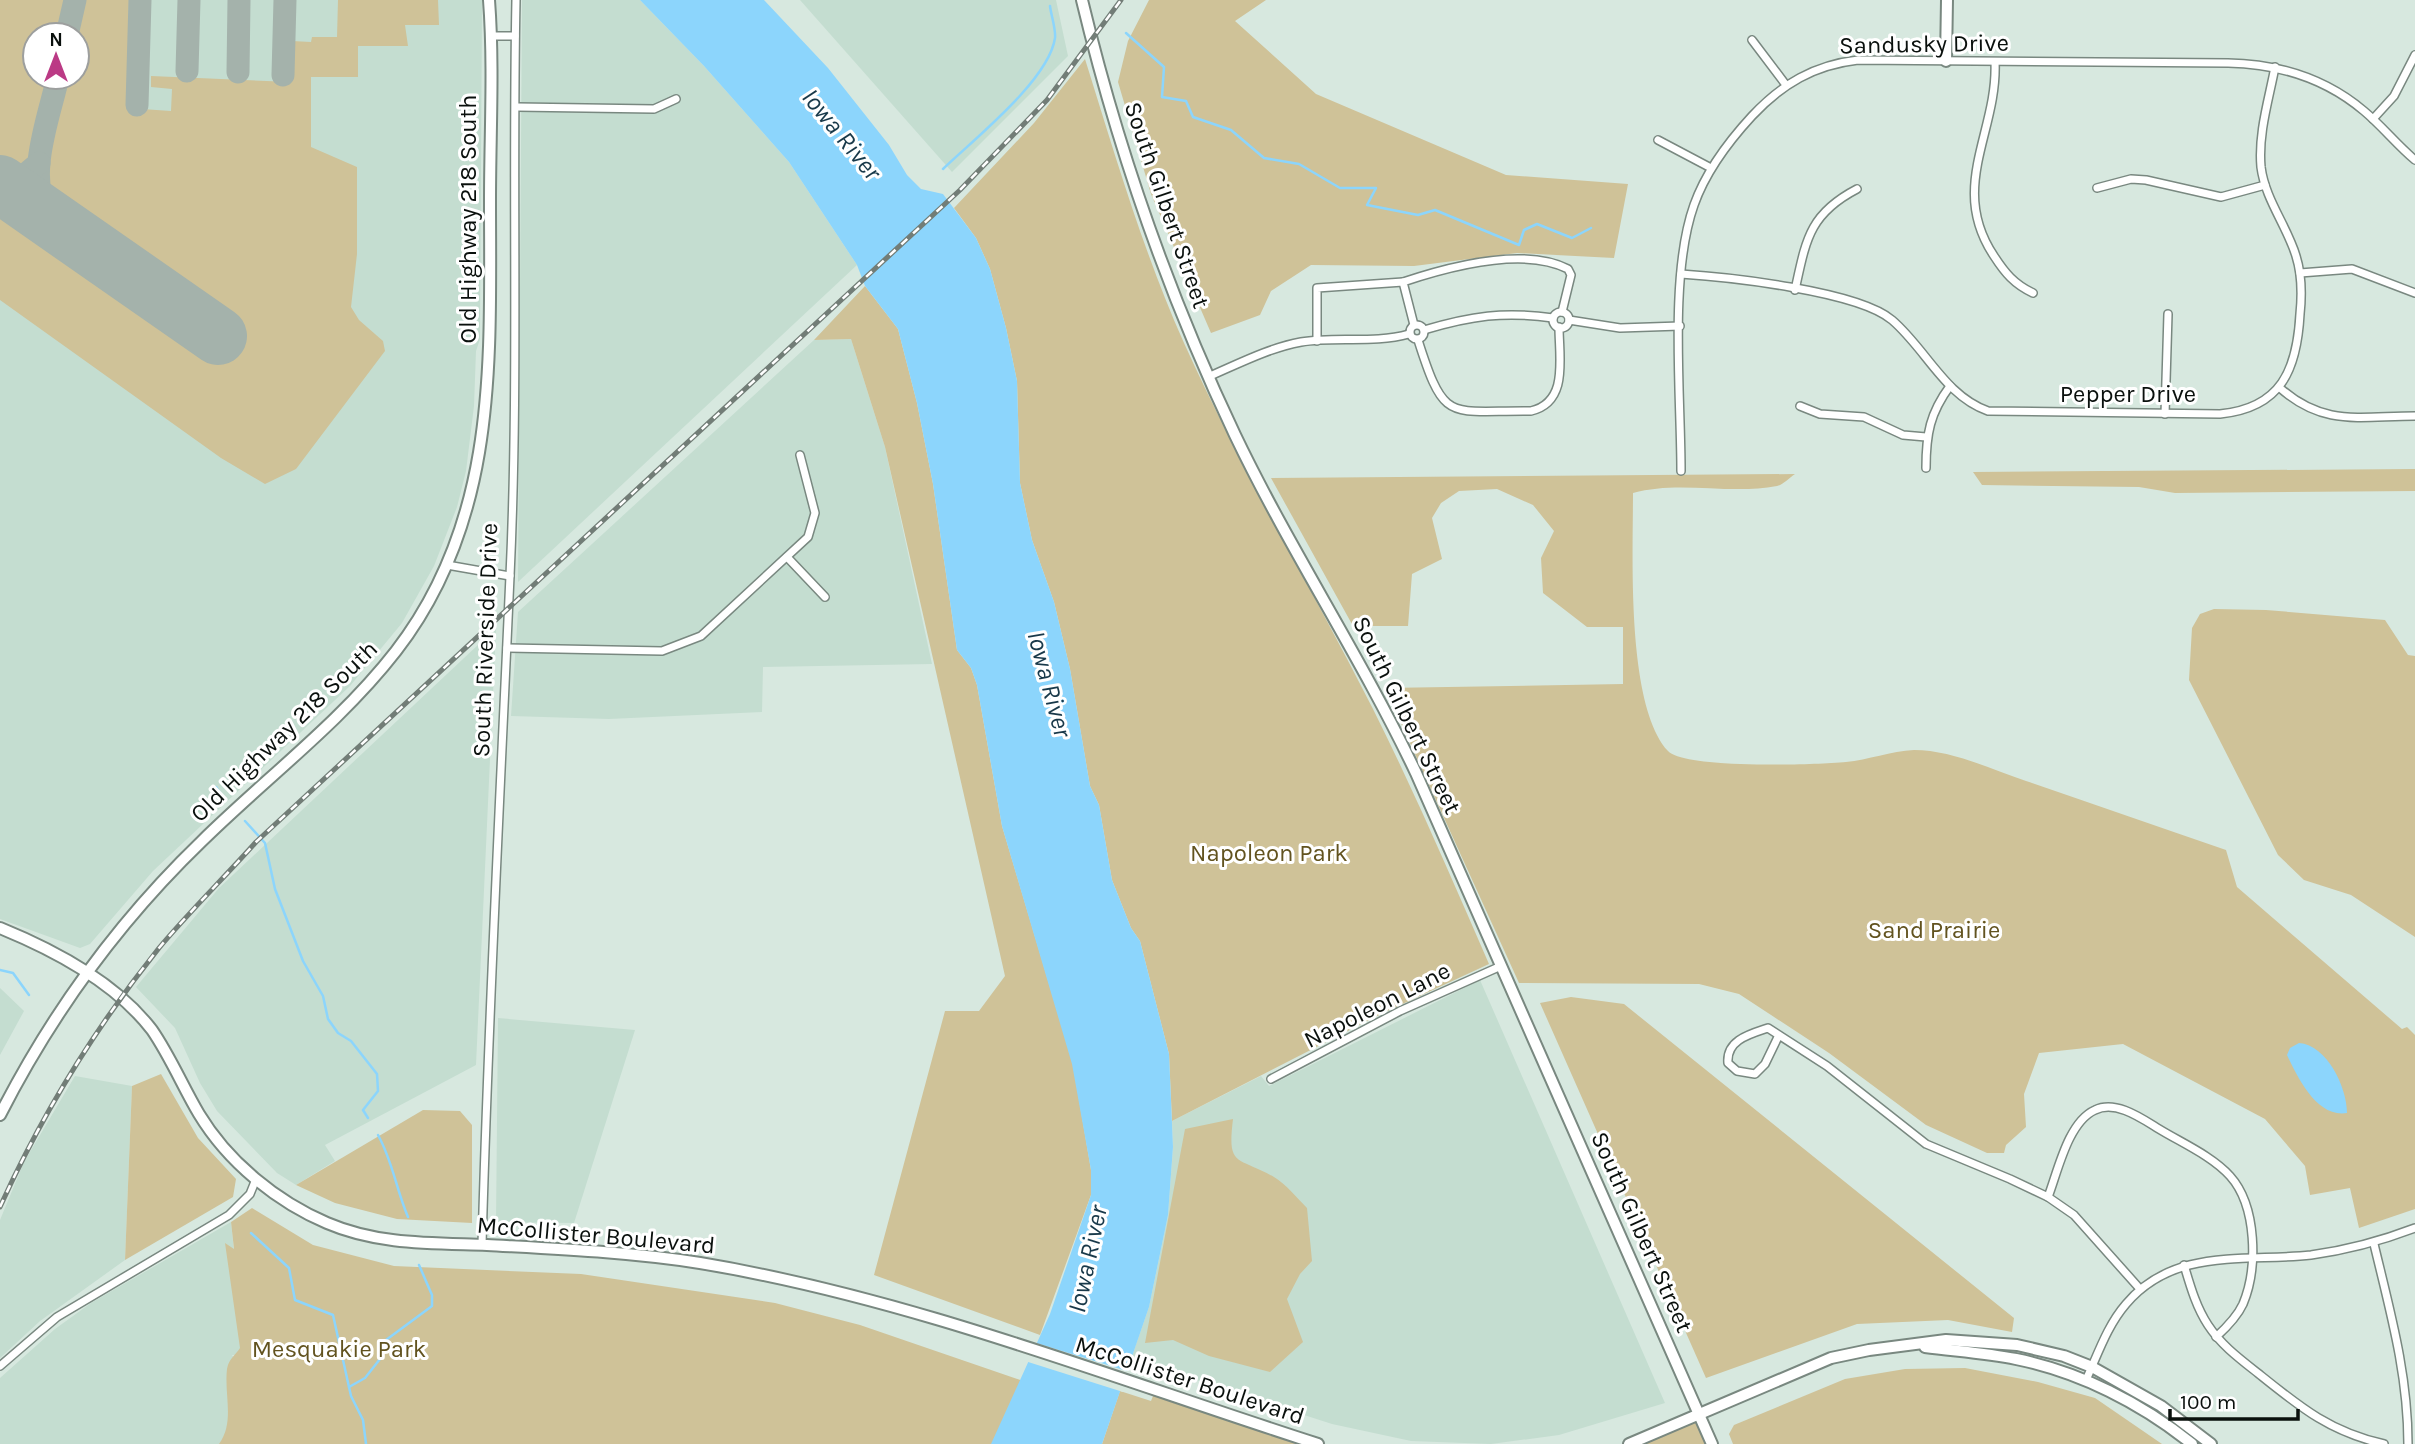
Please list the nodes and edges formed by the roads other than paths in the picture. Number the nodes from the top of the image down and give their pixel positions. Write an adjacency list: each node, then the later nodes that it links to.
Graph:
1 (489, 0): 5 (main road)
2 (516, 0): 6 (street, South Riverside Drive)
3 (1082, 0): 39 (main road, South Gilbert Street)
4 (1947, 0): 9 (main road)
5 (490, 36): 6 (street); 50 (main road, Old Highway 218 South)
6 (515, 36): 14 (street, South Riverside Drive)
7 (1752, 40): 12 (street)
8 (2415, 55): 15 (street)
9 (1946, 61): 10 (street, Sandusky Drive); 12 (street, Sandusky Drive)
10 (1995, 62): 11 (street, Sandusky Drive); 26 (street)
11 (2276, 67): 15 (street, Sandusky Drive); 19 (street)
12 (1786, 85): 18 (street, Sandusky Drive)
13 (676, 99): 14 (street)
14 (517, 107): 51 (street, South Riverside Drive)
15 (2373, 119): 17 (street, Sandusky Drive)
16 (1658, 140): 18 (street)
17 (2415, 160)
18 (1711, 168): 23 (street, Sandusky Drive)
19 (2265, 185): 20 (street); 22 (street)
20 (2097, 188)
21 (1857, 189): 25 (street)
22 (2300, 273): 27 (street); 41 (street)
23 (1681, 274): 25 (street, Pepper Drive); 33 (street, Sandusky Drive)
24 (1403, 282): 28 (street); 32 (street); 38 (street)
25 (1795, 290): 40 (street, Pepper Drive)
26 (2033, 293)
27 (2415, 293)
28 (1562, 312): 30 (street); 31 (street)
29 (2168, 314): 43 (street)
30 (1553, 318): 34 (street); 35 (street)
31 (1569, 320): 33 (street); 34 (street)
32 (1415, 325): 35 (street); 36 (street)
33 (1680, 326): 48 (street, Sandusky Drive)
34 (1559, 327): 37 (street)
35 (1424, 330): 37 (street)
36 (1409, 334): 37 (street); 38 (street)
37 (1418, 340)
38 (1317, 341): 39 (street)
39 (1210, 376): 55 (main road, South Gilbert Street)
40 (1950, 386): 43 (street, Pepper Drive); 45 (street)
41 (2280, 388): 43 (street, Pepper Drive); 44 (street)
42 (1800, 405): 45 (street)
43 (2165, 414)
44 (2415, 416)
45 (1926, 437): 47 (street)
46 (800, 455): 49 (street)
47 (1926, 468)
48 (1681, 471)
49 (787, 557): 52 (street); 53 (street)
50 (447, 565): 51 (street); 56 (main road, Old Highway 218 South)
51 (510, 576): 53 (street, South Riverside Drive)
52 (825, 597)
53 (507, 648): 64 (street, South Riverside Drive)
54 (0, 928): 56 (main road, McCollister Boulevard)
55 (1501, 966): 58 (street, Napoleon Lane); 73 (main road, South Gilbert Street)
56 (87, 971): 59 (main road, Old Highway 218 South); 60 (main road, McCollister Boulevard)
57 (1779, 1035): 57 (street); 61 (street)
58 (1271, 1079)
59 (0, 1115)
60 (256, 1179): 64 (main road, McCollister Boulevard); 70 (street)
61 (2048, 1197): 65 (street); 67 (street)
62 (2415, 1227): 63 (street)
63 (2374, 1244): 65 (street); 80 (street)
64 (482, 1245): 74 (main road, McCollister Boulevard)
65 (2251, 1258): 66 (street); 68 (street)
66 (2184, 1265): 67 (street); 68 (street)
67 (2140, 1289): 71 (street)
68 (2216, 1337): 79 (street)
69 (1919, 1346): 71 (main road); 72 (main road); 73 (main road)
70 (0, 1366)
71 (2092, 1367): 72 (street); 78 (main road)
72 (2086, 1380): 77 (main road)
73 (1701, 1414): 75 (main road); 76 (main road, South Gilbert Street)
74 (1318, 1444)
75 (1629, 1444)
76 (1712, 1444)
77 (2192, 1444)
78 (2211, 1444)
79 (2384, 1444)
80 (2408, 1444)

